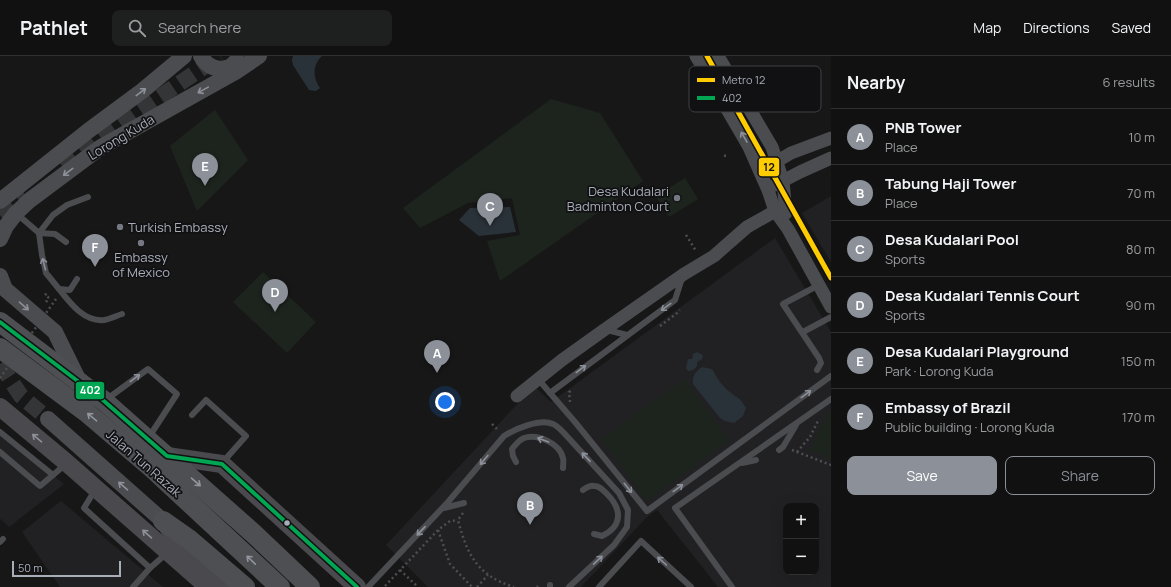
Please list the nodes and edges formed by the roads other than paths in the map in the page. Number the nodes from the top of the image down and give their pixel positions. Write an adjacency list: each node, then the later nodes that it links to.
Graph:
1 (184, 56): 18 (street, Lorong Kuda, one-way to 1)
2 (201, 56): 3 (street)
3 (250, 56)
4 (259, 56): 20 (street, Lorong Kuda, one-way to 20)
5 (696, 56): 7 (street, one-way to 5)
6 (718, 56): 8 (street)
7 (702, 66)
8 (724, 66)
9 (729, 112): 14 (street, one-way to 9)
10 (751, 112): 13 (street)
11 (830, 137): 13 (street)
12 (831, 158): 15 (street)
13 (776, 162): 14 (street); 15 (street)
14 (761, 172): 16 (street)
15 (783, 181): 16 (street); 19 (street)
16 (768, 190): 19 (street)
17 (88, 197): 21 (lane)
18 (0, 201)
19 (780, 208): 24 (street); 27 (street)
20 (16, 213): 21 (lane); 22 (street, Lorong Kuda)
21 (39, 233): 23 (lane); 28 (lane, one-way to 21)
22 (0, 239)
23 (66, 242)
24 (684, 274): 33 (street); 35 (lane, one-way to 35)
25 (0, 276): 40 (street, one-way to 40)
26 (77, 279): 28 (lane)
27 (819, 285): 29 (street); 34 (lane)
28 (59, 289): 30 (lane)
29 (831, 307)
30 (122, 314)
31 (831, 317): 34 (lane)
32 (0, 322): 40 (main road, Jalan Tun Razak)
33 (604, 330): 35 (lane); 39 (street)
34 (803, 332): 37 (lane)
35 (627, 334): 41 (lane, one-way to 35)
36 (0, 348): 79 (main road, Jalan Tun Razak, one-way to 36)
37 (818, 370)
38 (831, 376): 47 (lane, one-way to 38)
39 (538, 379): 41 (lane); 42 (street)
40 (79, 381): 44 (main road, Jalan Tun Razak)
41 (550, 392): 47 (lane, one-way to 47)
42 (517, 396)
43 (831, 399): 50 (lane)
44 (104, 401): 52 (main road, Jalan Tun Razak); 52 (lane, one-way to 52)
45 (782, 402): 47 (lane)
46 (0, 407): 58 (main road, one-way to 46)
47 (786, 408)
48 (192, 415): 60 (lane)
49 (48, 420): 69 (street, one-way to 49)
50 (798, 422): 53 (lane); 59 (lane)
51 (0, 432): 62 (lane)
52 (147, 439): 55 (main road, Jalan Tun Razak)
53 (781, 448)
54 (0, 452): 62 (lane)
55 (167, 456): 60 (main road, Jalan Tun Razak); 80 (main road, Jalan Tun Razak, one-way to 80)
56 (756, 460): 59 (lane)
57 (516, 462): 61 (lane, one-way to 57)
58 (67, 463): 62 (lane); 65 (main road)
59 (739, 463): 63 (lane)
60 (222, 464): 81 (main road)
61 (563, 468)
62 (53, 475)
63 (716, 479): 64 (lane); 86 (lane)
64 (720, 486)
65 (96, 489): 71 (main road, one-way to 65); 74 (lane)
66 (583, 490): 70 (lane)
67 (464, 503): 68 (lane)
68 (442, 508): 82 (lane, one-way to 82); 83 (lane, one-way to 68)
69 (163, 521): 77 (main road); 78 (main road)
70 (594, 534)
71 (169, 552): 74 (lane); 76 (main road)
72 (622, 561): 73 (lane); 84 (lane); 85 (lane, one-way to 72)
73 (627, 566)
74 (150, 568): 75 (lane)
75 (133, 587)
76 (208, 587)
77 (226, 587)
78 (244, 587)
79 (280, 587)
80 (310, 587)
81 (357, 587)
82 (368, 587)
83 (569, 587)
84 (599, 587)
85 (691, 587)
86 (732, 587)

